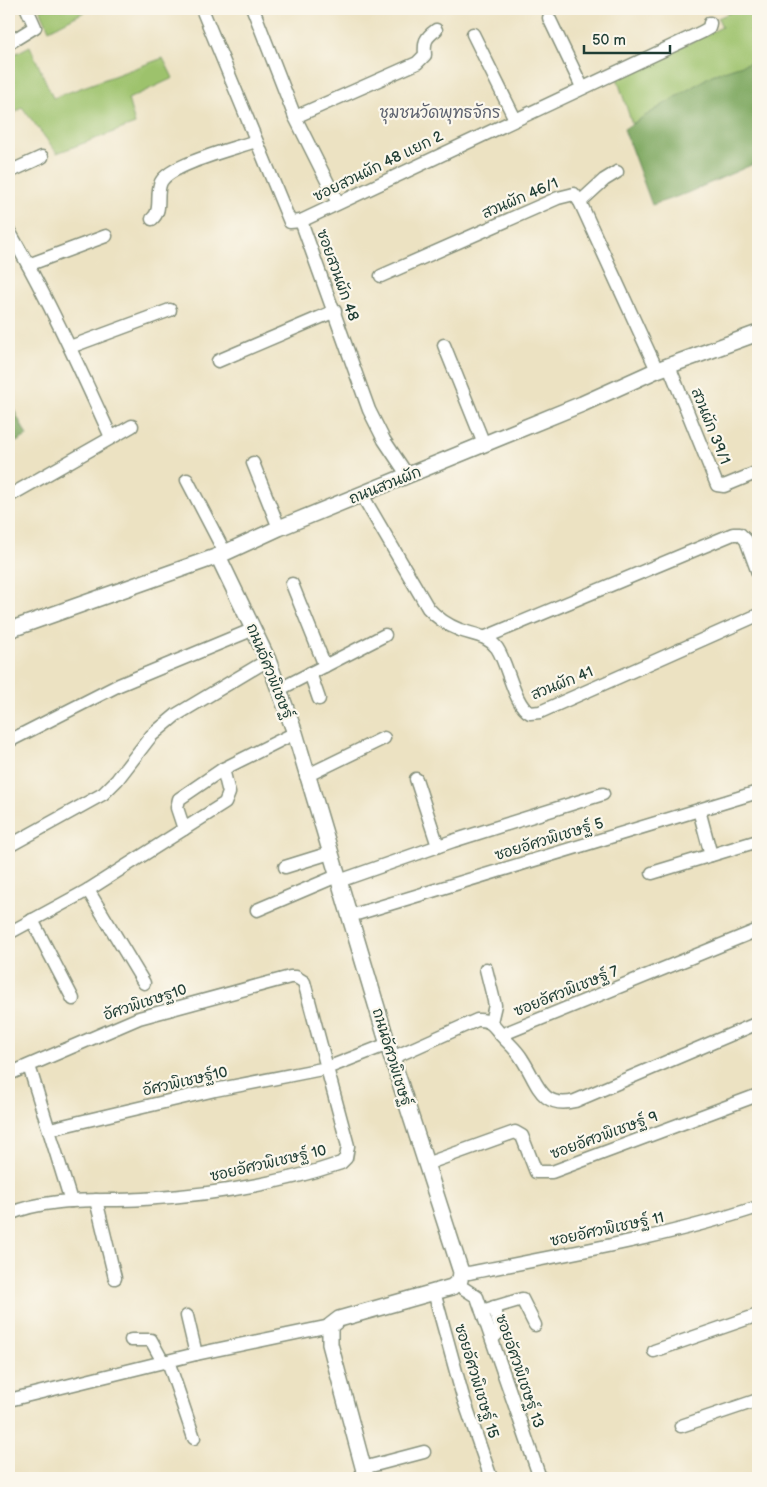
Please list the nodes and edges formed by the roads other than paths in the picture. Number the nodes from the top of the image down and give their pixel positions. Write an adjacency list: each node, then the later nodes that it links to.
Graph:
1 (28, 9): 8 (street)
2 (202, 9): 12 (street, ซอยสวนผัก 48)
3 (253, 9): 10 (street)
4 (549, 18): 9 (street)
5 (710, 23): 9 (street, ซอยสวนผัก 48 แยก 2)
6 (436, 30): 10 (street)
7 (473, 34): 11 (street)
8 (9, 43)
9 (582, 87): 11 (street, ซอยสวนผัก 48 แยก 2)
10 (296, 117): 17 (street)
11 (515, 119): 17 (street, ซอยสวนผัก 48 แยก 2)
12 (256, 141): 18 (street); 19 (street, ซอยสวนผัก 48)
13 (42, 157): 14 (street)
14 (9, 172)
15 (617, 172): 16 (street)
16 (580, 202): 23 (street, สวนผัก 46/1); 30 (street, สวนผัก 46/1)
17 (338, 203): 19 (street, ซอยสวนผัก 48 แยก 2)
18 (152, 219)
19 (301, 221): 25 (street, ซอยสวนผัก 48)
20 (9, 232): 22 (street)
21 (106, 236): 22 (street)
22 (28, 265): 28 (street)
23 (381, 276)
24 (170, 310): 28 (street)
25 (335, 311): 29 (street); 36 (street, ซอยสวนผัก 48)
26 (758, 333): 30 (street, ถนนสวนผัก)
27 (444, 345): 33 (street)
28 (70, 347): 32 (street)
29 (218, 361)
30 (663, 368): 33 (street, ถนนสวนผัก); 35 (street, สวนผัก 39/1)
31 (132, 426): 32 (street)
32 (111, 437): 39 (street)
33 (484, 444): 36 (street, ถนนสวนผัก)
34 (253, 463): 40 (street)
35 (758, 472)
36 (408, 476): 38 (street, ถนนสวนผัก)
37 (187, 480): 41 (street)
38 (362, 495): 40 (street, ถนนสวนผัก); 48 (street)
39 (9, 496)
40 (279, 528): 41 (street, ถนนสวนผัก)
41 (221, 554): 45 (street, ถนนอัศวพิเชษฐ์); 46 (street, ถนนสวนผัก)
42 (758, 573): 48 (street)
43 (292, 584): 50 (street)
44 (758, 615): 48 (street, สวนผัก 41)
45 (254, 629): 49 (street, ถนนอัศวพิเชษฐ์); 56 (street)
46 (9, 630)
47 (385, 635): 50 (street)
48 (486, 637)
49 (268, 660): 52 (street, ถนนอัศวพิเชษฐ์); 65 (street)
50 (325, 666): 51 (street)
51 (310, 673): 52 (street); 53 (street)
52 (278, 690): 54 (street, ถนนอัศวพิเชษฐ์)
53 (319, 699)
54 (295, 734): 57 (street); 58 (street, ถนนอัศวพิเชษฐ์)
55 (384, 738): 58 (street)
56 (9, 741)
57 (223, 769): 63 (street); 63 (street)
58 (306, 776): 67 (street, ถนนอัศวพิเชษฐ์)
59 (416, 779): 66 (street)
60 (758, 792): 62 (street, ซอยอัศวพิเชษฐ์ 5)
61 (603, 794): 66 (street)
62 (699, 810): 68 (street); 74 (street, ซอยอัศวพิเชษฐ์ 5)
63 (184, 829): 72 (street)
64 (758, 841): 68 (street)
65 (9, 846)
66 (438, 846): 71 (street)
67 (330, 853): 69 (street); 71 (street, ถนนอัศวพิเชษฐ์)
68 (711, 855): 70 (street)
69 (285, 868)
70 (652, 873)
71 (338, 879): 73 (street); 74 (street, ถนนอัศวพิเชษฐ์)
72 (88, 890): 75 (street); 79 (street)
73 (257, 910)
74 (350, 916): 84 (street, ถนนอัศวพิเชษฐ์)
75 (32, 920): 77 (street); 80 (street)
76 (758, 930): 83 (street, ซอยอัศวพิเชษฐ์ 7)
77 (9, 933)
78 (486, 969): 81 (street)
79 (144, 983)
80 (73, 999)
81 (491, 1022): 83 (street, ซอยอัศวพิเชษฐ์ 7); 84 (street)
82 (758, 1023): 83 (street)
83 (501, 1035)
84 (390, 1051): 86 (street); 90 (street, ถนนอัศวพิเชษฐ์)
85 (29, 1066): 86 (street, อัศวพิเชษฐ10); 87 (street, อัศวพิเชษฐ10); 89 (street)
86 (327, 1068): 89 (street, อัศวพิเชษฐ์10); 91 (street, ซอยอัศวพิเชษฐ์ 10)
87 (9, 1074)
88 (758, 1096): 90 (street, ซอยอัศวพิเชษฐ์ 9)
89 (50, 1129): 92 (street)
90 (426, 1164): 96 (street, ถนนอัศวพิเชษฐ์)
91 (96, 1200): 92 (street, ซอยอัศวพิเชษฐ์ 10); 95 (street)
92 (70, 1201): 94 (street, ซอยอัศวพิเชษฐ์ 10)
93 (758, 1207): 96 (street, ซอยอัศวพิเชษฐ์ 11)
94 (9, 1214)
95 (115, 1278)
96 (459, 1278): 97 (street); 99 (street, ซอยอัศวพิเชษฐ์ 13)
97 (434, 1292): 103 (street); 115 (street, ซอยอัศวพิเชษฐ์ 15)
98 (494, 1307): 99 (street); 102 (street); 104 (street)
99 (482, 1311): 104 (street, ซอยอัศวพิเชษฐ์ 13)
100 (758, 1314): 106 (street)
101 (188, 1316): 107 (street)
102 (535, 1325)
103 (330, 1326): 107 (street); 114 (street)
104 (492, 1339): 116 (street, ซอยอัศวพิเชษฐ์ 13)
105 (131, 1340): 108 (street)
106 (654, 1351)
107 (196, 1354): 108 (street)
108 (166, 1362): 109 (street); 112 (street)
109 (9, 1400)
110 (758, 1400): 111 (street)
111 (681, 1426)
112 (194, 1438)
113 (424, 1452): 114 (street)
114 (365, 1473)
115 (491, 1478)
116 (540, 1478)

